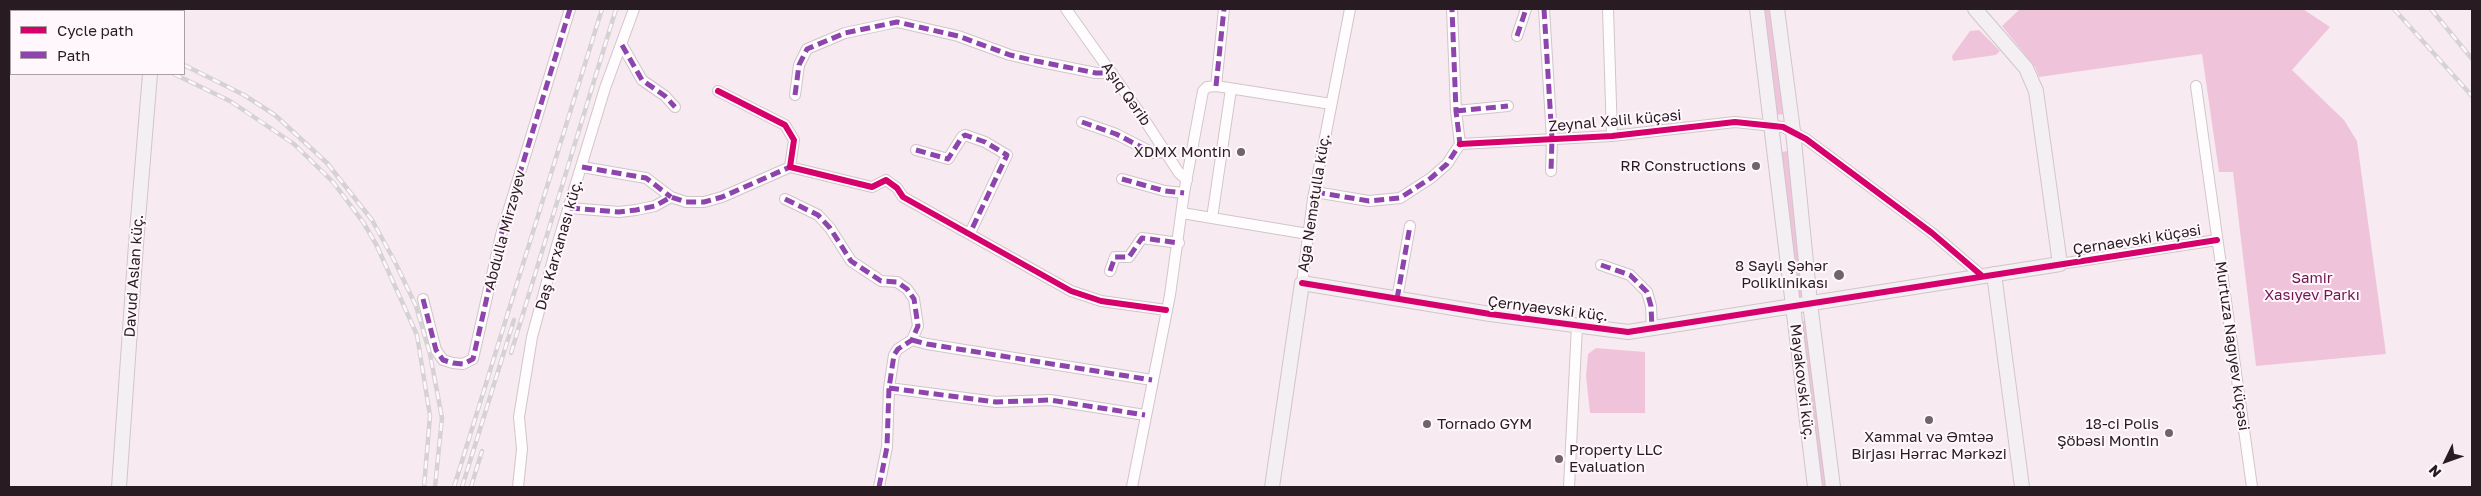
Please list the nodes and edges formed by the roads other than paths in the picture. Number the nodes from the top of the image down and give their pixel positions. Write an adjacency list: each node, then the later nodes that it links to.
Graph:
1 (570, 9): 56 (street, Abdulla Mirzəyev)
2 (634, 9): 14 (street, Daş Karxanası küç.)
3 (1066, 9): 15 (street, Aşıq Qərib)
4 (1224, 9): 17 (street)
5 (1350, 9): 22 (street, Ağa Nemətulla küç.)
6 (1452, 9): 25 (street)
7 (1526, 9): 13 (street)
8 (1544, 9): 30 (street)
9 (1608, 9): 29 (street)
10 (1757, 9): 27 (street, Mayakovski küç.)
11 (1777, 9): 28 (street, Mayakovski küç.)
12 (1975, 9): 51 (street)
13 (1517, 36)
14 (622, 45): 23 (street); 34 (street, Daş Karxanası küç.)
15 (1112, 73): 21 (street); 33 (street, Aşıq Qərib)
16 (150, 75): 67 (street, Davud Aslan küç.)
17 (1216, 86): 19 (street); 38 (street)
18 (2196, 86): 49 (street, Murtuza Nağıyev küçəsi)
19 (1231, 89): 22 (street); 45 (street)
20 (718, 91): 35 (street)
21 (795, 95)
22 (1331, 104): 39 (street, Ağa Nemətulla küç.)
23 (675, 106)
24 (1508, 106): 25 (street)
25 (1456, 111): 31 (street)
26 (1082, 122): 33 (street)
27 (1772, 125): 28 (street, Zeynal Xəlil küçəsi); 29 (street, Zeynal Xəlil küçəsi); 59 (street, Mayakovski küç.)
28 (1793, 131): 54 (street); 58 (street, Mayakovski küç.)
29 (1612, 136): 30 (street, Zeynal Xəlil küçəsi)
30 (1552, 140): 31 (street, Zeynal Xəlil küçəsi); 36 (street)
31 (1460, 144): 39 (street)
32 (916, 150): 47 (street)
33 (1166, 152): 38 (street, Aşıq Qərib)
34 (582, 167): 41 (street); 43 (street, Daş Karxanası küç.)
35 (790, 168): 41 (street); 47 (street)
36 (1551, 171)
37 (1122, 179): 40 (street)
38 (1187, 180): 40 (street)
39 (1315, 192): 48 (street, Ağa Nemətulla küç.)
40 (1184, 193): 44 (street)
41 (671, 197): 43 (street)
42 (785, 199): 63 (street)
43 (570, 208): 68 (street, Daş Karxanası küç.)
44 (1182, 213): 45 (street); 50 (street)
45 (1212, 218): 48 (street)
46 (1410, 226): 57 (street)
47 (970, 233): 60 (street)
48 (1308, 234): 55 (street, Ağa Nemətulla küç.)
49 (2217, 240): 51 (street, Çernaevski küçəsi); 76 (street, Murtuza Nağıyev küçəsi)
50 (1179, 243): 53 (street); 60 (street)
51 (2060, 264): 54 (street, Çernyaevski küç.)
52 (1601, 265): 62 (street)
53 (1110, 271)
54 (1988, 275): 58 (street, Çernyaevski küç.); 75 (street)
55 (1302, 283): 57 (street, Çernyaevski küç.); 71 (street, Ağa Nemətulla küç.)
56 (423, 299)
57 (1397, 299): 61 (street, Çernyaevski küç.)
58 (1810, 303): 59 (street, Çernyaevski küç.); 74 (street, Mayakovski küç.)
59 (1791, 306): 62 (street, Çernyaevski küç.); 73 (street, Mayakovski küç.)
60 (1166, 310): 64 (street)
61 (1577, 326): 62 (street, Çernyaevski küç.); 72 (street)
62 (1652, 329)
63 (912, 340): 64 (street); 65 (street)
64 (1152, 380): 66 (street)
65 (890, 388): 66 (street); 69 (street)
66 (1145, 415): 70 (street)
67 (118, 484)
68 (518, 487)
69 (879, 487)
70 (1132, 487)
71 (1272, 487)
72 (1569, 487)
73 (1815, 487)
74 (1833, 487)
75 (2022, 487)
76 (2252, 487)

